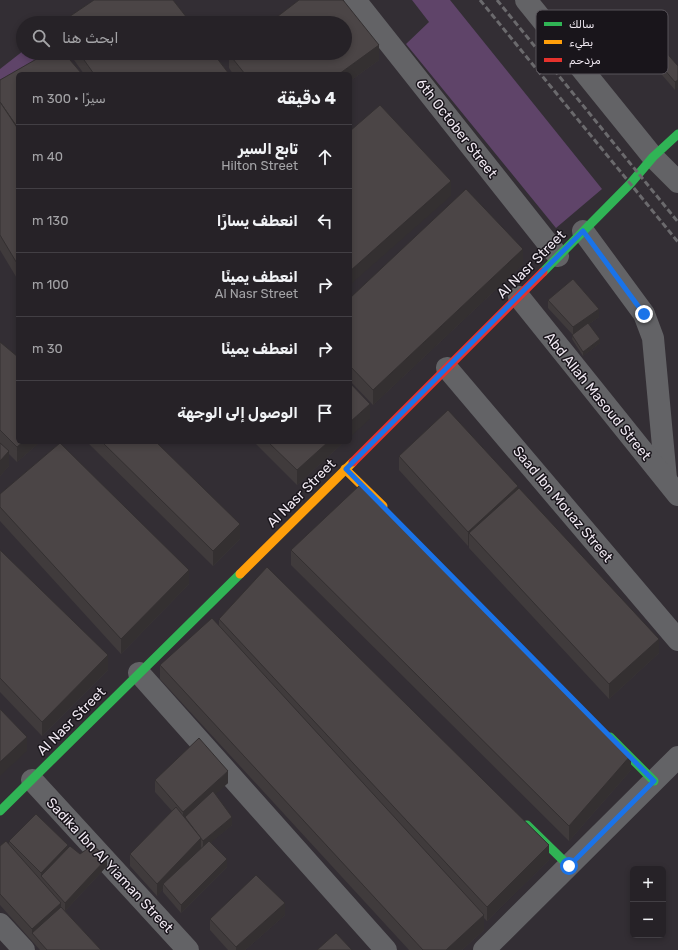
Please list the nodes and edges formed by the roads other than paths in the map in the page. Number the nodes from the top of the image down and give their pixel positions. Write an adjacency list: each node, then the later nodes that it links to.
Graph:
1 (355, 0): 9 (street, 6th October Street)
2 (526, 0): 3 (street)
3 (536, 12)
4 (586, 74): 6 (street)
5 (678, 134): 6 (street, Al Nasr Street)
6 (653, 156): 7 (street); 8 (street, Al Nasr Street)
7 (678, 182)
8 (583, 231): 9 (street, Al Nasr Street); 13 (street)
9 (558, 256): 10 (street, Al Nasr Street)
10 (519, 297): 11 (street, Al Nasr Street); 13 (street, Abd Allah Masoud Street)
11 (448, 368): 12 (street, Al Nasr Street); 15 (street, Saad Ibn Mouaz Street)
12 (346, 469): 14 (street); 16 (street, Al Nasr Street)
13 (672, 487)
14 (390, 514)
15 (678, 640)
16 (139, 673): 19 (street, Al Nasr Street); 27 (street)
17 (603, 730): 20 (street)
18 (678, 757): 20 (street)
19 (32, 780): 21 (street, Al Nasr Street); 26 (street, Sadika Ibn Al Yiaman Street)
20 (654, 781): 23 (street)
21 (0, 811)
22 (523, 821): 23 (street)
23 (569, 866): 28 (street)
24 (0, 924): 25 (street)
25 (24, 950)
26 (188, 950)
27 (386, 950)
28 (484, 950)

